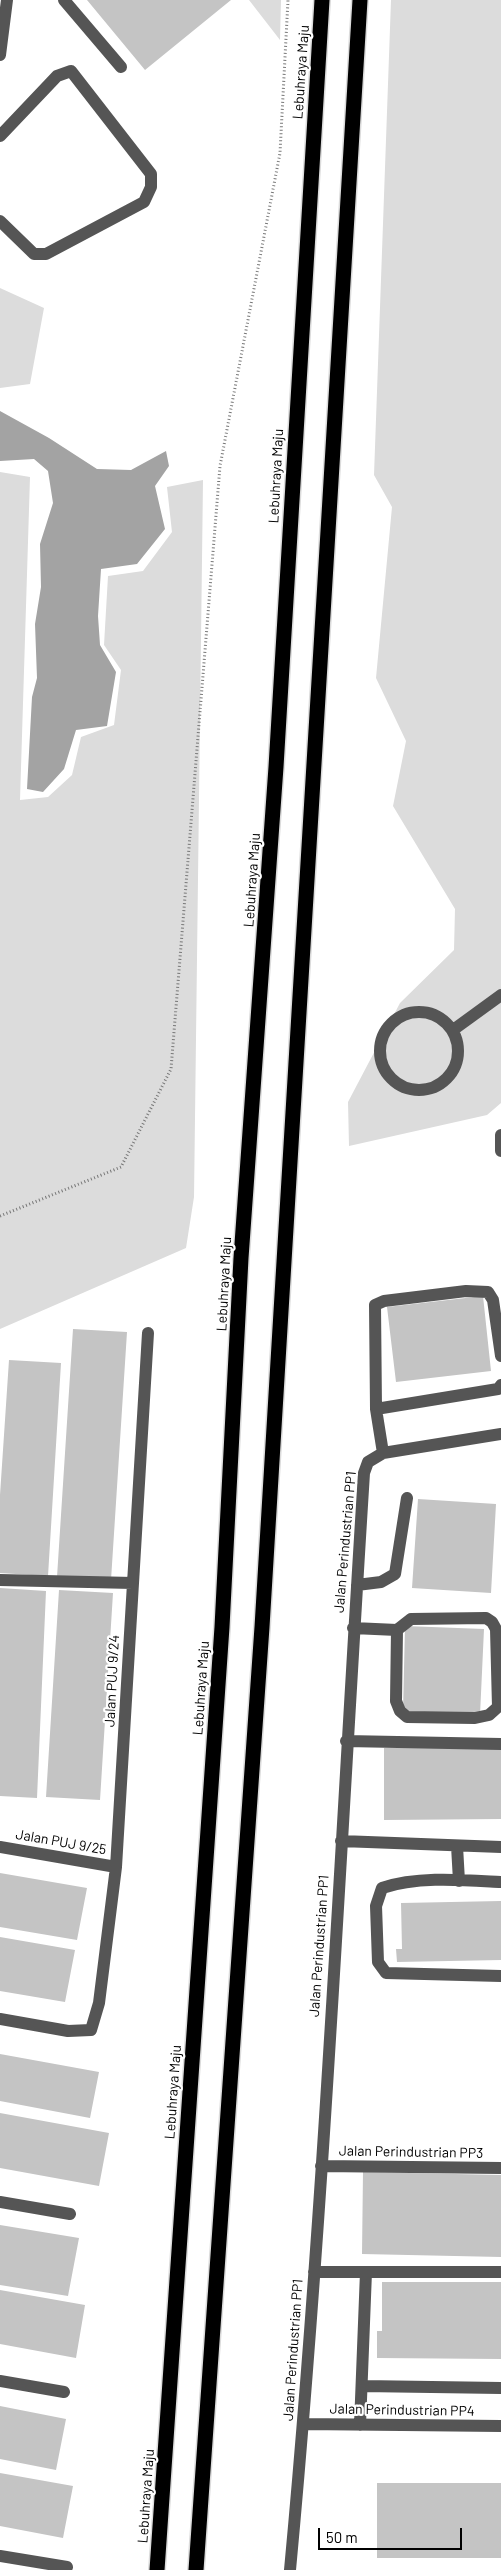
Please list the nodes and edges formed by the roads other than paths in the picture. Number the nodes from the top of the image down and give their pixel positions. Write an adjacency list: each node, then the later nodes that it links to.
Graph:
1 (7, 0): 5 (street)
2 (64, 0): 6 (street)
3 (322, 0): 52 (highway, Lebuhraya Maju)
4 (360, 0): 53 (highway)
5 (0, 55)
6 (121, 68)
7 (0, 136): 8 (street)
8 (0, 221)
9 (501, 996): 10 (street)
10 (453, 1030): 10 (street)
11 (501, 1135): 12 (street)
12 (501, 1151)
13 (148, 1333): 21 (street, Jalan PUJ 9/24)
14 (501, 1356): 16 (street)
15 (501, 1385): 16 (street)
16 (376, 1409): 18 (street)
17 (501, 1434): 18 (street)
18 (383, 1453): 22 (street, Jalan Perindustrian PP1)
19 (407, 1498): 22 (street)
20 (0, 1580): 21 (street)
21 (133, 1583): 31 (street, Jalan PUJ 9/24)
22 (357, 1585): 23 (street, Jalan Perindustrian PP1)
23 (353, 1628): 24 (street); 25 (street, Jalan Perindustrian PP1)
24 (398, 1630): 24 (street)
25 (346, 1741): 26 (street); 27 (street, Jalan Perindustrian PP1)
26 (501, 1744)
27 (341, 1841): 28 (street); 36 (street, Jalan Perindustrian PP1)
28 (457, 1846): 30 (street); 32 (street)
29 (0, 1847): 31 (street, Jalan PUJ 9/25)
30 (501, 1847)
31 (116, 1867): 35 (street, Jalan PUJ 9/24)
32 (459, 1881): 33 (street); 34 (street)
33 (501, 1882)
34 (501, 1976)
35 (0, 2019)
36 (321, 2166): 37 (street, Jalan Perindustrian PP3); 40 (street, Jalan Perindustrian PP1)
37 (501, 2168)
38 (0, 2202): 39 (street)
39 (70, 2214)
40 (314, 2272): 41 (street); 47 (street, Jalan Perindustrian PP1)
41 (366, 2272): 42 (street); 44 (street)
42 (501, 2272)
43 (0, 2381): 46 (street)
44 (362, 2386): 45 (street); 48 (street)
45 (501, 2388)
46 (64, 2392)
47 (303, 2424): 48 (street, Jalan Perindustrian PP4); 54 (street, Jalan Perindustrian PP1)
48 (360, 2425): 49 (street, Jalan Perindustrian PP4)
49 (501, 2426)
50 (0, 2556): 51 (street)
51 (67, 2568)
52 (157, 2570)
53 (196, 2570)
54 (290, 2570)

